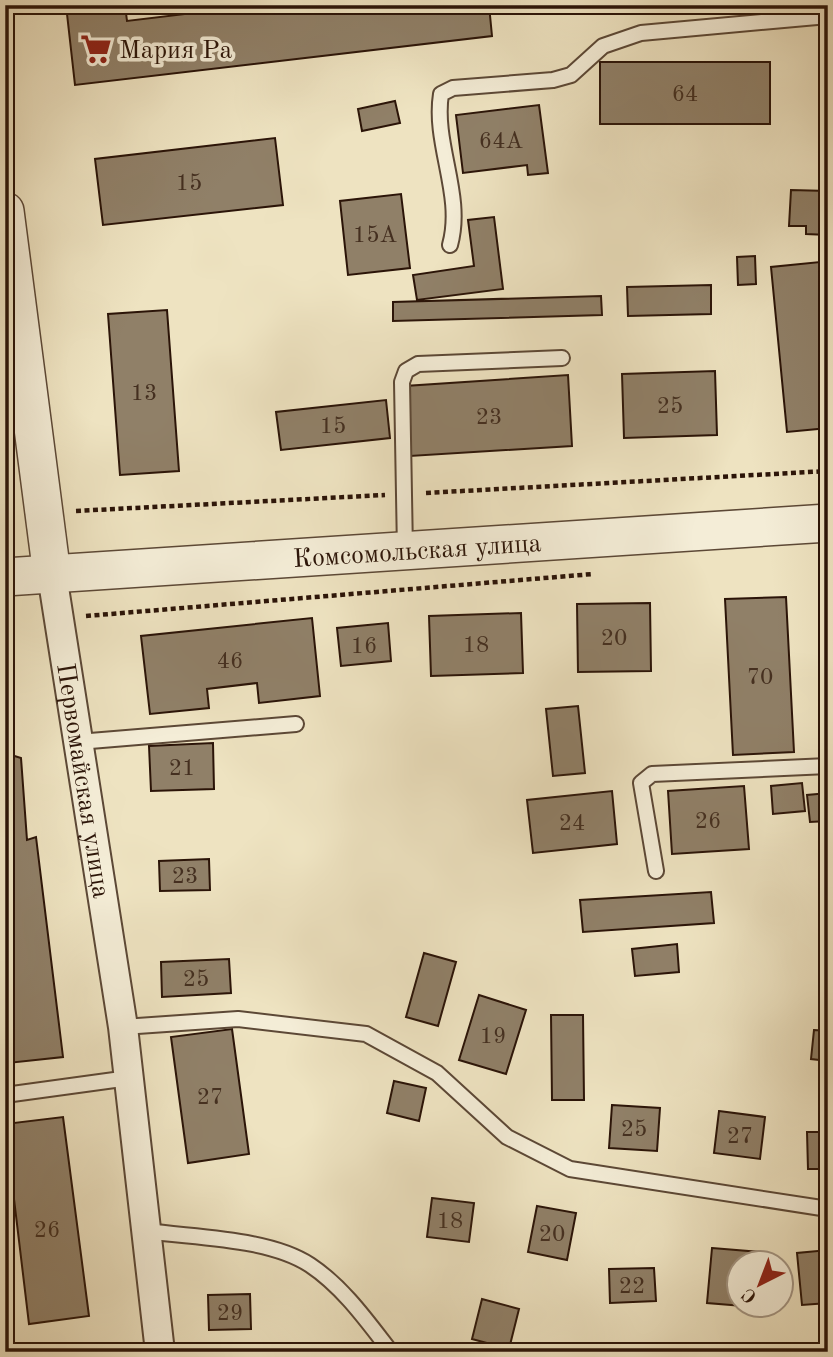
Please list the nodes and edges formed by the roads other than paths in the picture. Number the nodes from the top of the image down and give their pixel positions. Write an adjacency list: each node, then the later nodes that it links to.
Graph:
1 (828, 16): 3 (lane)
2 (5, 211): 7 (street, Первомайская улица)
3 (450, 245)
4 (562, 358): 6 (lane)
5 (828, 523): 6 (street, Комсомольская улица)
6 (405, 552): 7 (street, Комсомольская улица)
7 (52, 575): 8 (street, Комсомольская улица); 10 (street, Первомайская улица)
8 (5, 577)
9 (296, 724): 10 (lane)
10 (78, 742): 13 (street, Первомайская улица)
11 (828, 766): 12 (lane)
12 (656, 871)
13 (123, 1027): 14 (street, Первомайская улица); 16 (lane)
14 (129, 1078): 15 (lane); 17 (street, Первомайская улица)
15 (5, 1095)
16 (828, 1209)
17 (147, 1231): 18 (street, Первомайская улица); 19 (lane)
18 (160, 1352)
19 (391, 1352)

